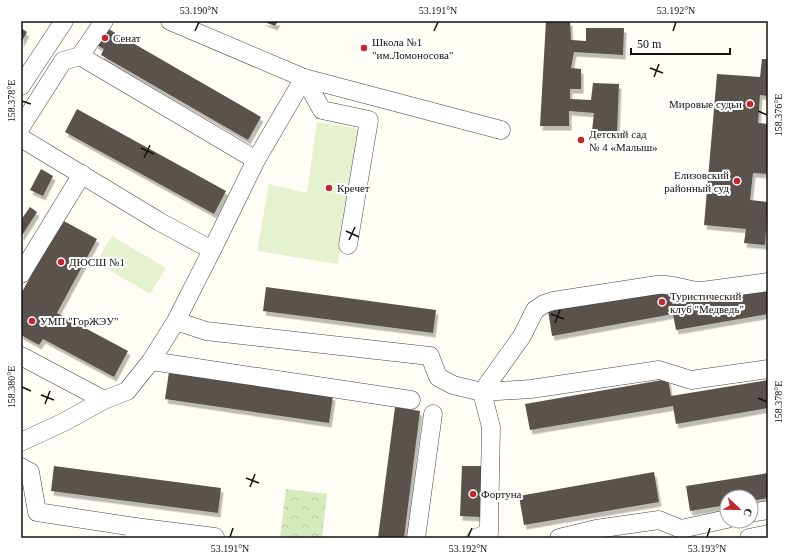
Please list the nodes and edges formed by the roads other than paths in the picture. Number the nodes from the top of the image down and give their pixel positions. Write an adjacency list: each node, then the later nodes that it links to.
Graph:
1 (64, 21): 6 (street)
2 (104, 21): 4 (street)
3 (170, 21): 5 (street)
4 (80, 56): 7 (street); 10 (street)
5 (304, 78): 8 (street); 10 (street); 12 (street)
6 (21, 86)
7 (21, 127)
8 (501, 130)
9 (21, 138): 11 (street)
10 (256, 160): 13 (street)
11 (82, 174): 13 (street); 14 (street)
12 (348, 245)
13 (212, 250): 16 (street)
14 (21, 274)
15 (768, 282): 20 (street)
16 (176, 321): 18 (street); 20 (street)
17 (21, 356): 21 (street)
18 (151, 361): 21 (street); 22 (street)
19 (768, 368): 20 (street)
20 (482, 392): 29 (street)
21 (104, 400): 24 (street)
22 (410, 400)
23 (433, 414): 31 (street)
24 (21, 442)
25 (21, 467): 27 (street)
26 (719, 521): 32 (street)
27 (134, 533): 30 (street)
28 (768, 534): 33 (street)
29 (485, 536)
30 (215, 537)
31 (416, 538)
32 (559, 538)
33 (749, 538)

